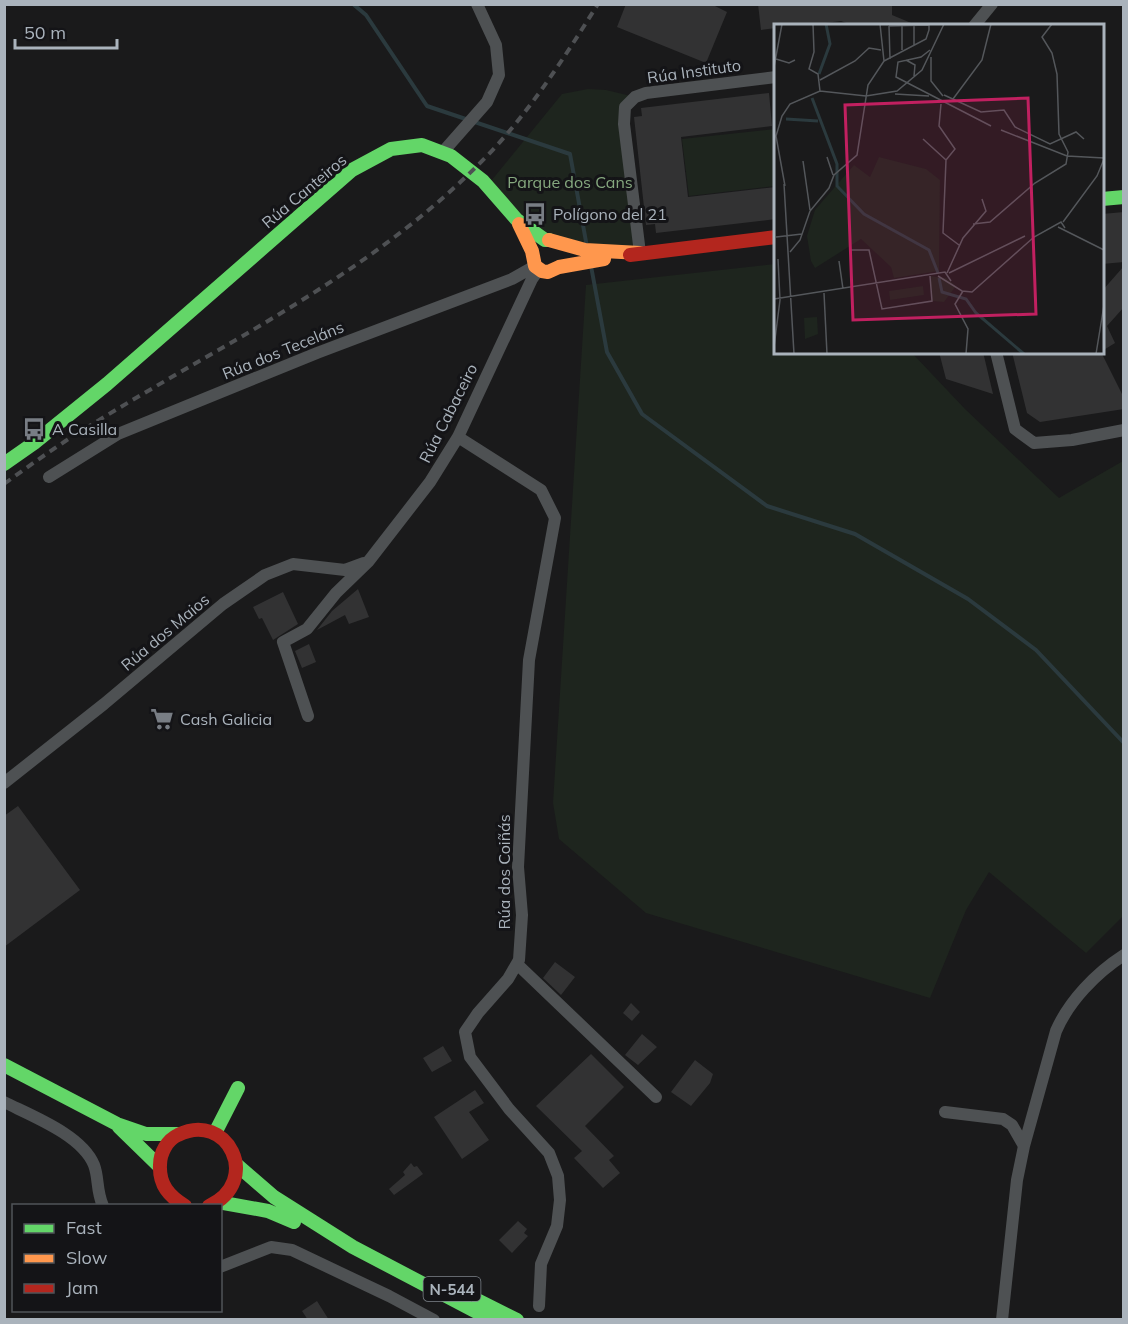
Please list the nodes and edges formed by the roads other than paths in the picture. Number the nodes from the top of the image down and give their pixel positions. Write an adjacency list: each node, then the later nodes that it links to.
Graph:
1 (477, 4): 5 (street)
2 (992, 4): 3 (street)
3 (976, 24)
4 (774, 77): 13 (street, Rúa Instituto)
5 (442, 153): 8 (main road, Rúa Canteiros); 19 (main road, Rúa Canteiros)
6 (1124, 197): 7 (main road)
7 (1104, 199)
8 (517, 220): 10 (main road); 12 (main road)
9 (774, 237): 13 (main road)
10 (545, 240): 11 (main road); 12 (main road)
11 (560, 246): 13 (main road); 14 (main road)
12 (532, 251): 15 (main road)
13 (640, 253): 14 (main road)
14 (559, 267): 15 (main road)
15 (537, 268): 18 (street, Rúa Cabaceiro); 20 (street, Rúa dos Teceláns)
16 (996, 354): 17 (street)
17 (1124, 430)
18 (458, 437): 21 (street, Rúa Cabaceiro); 25 (street, Rúa dos Coiñás)
19 (4, 464)
20 (49, 477)
21 (368, 562): 22 (street, Rúa Cabaceiro); 23 (street, Rúa dos Maios)
22 (308, 716)
23 (4, 783)
24 (1124, 955): 34 (street)
25 (517, 964): 28 (street); 44 (street, Rúa dos Coiñás)
26 (4, 1065): 31 (main road)
27 (238, 1088): 32 (main road)
28 (656, 1096)
29 (4, 1102): 37 (street)
30 (945, 1112): 34 (street)
31 (117, 1124): 33 (main road); 35 (main road)
32 (214, 1132): 33 (main road); 36 (main road, N-544)
33 (177, 1134): 35 (main road)
34 (1024, 1146): 49 (street)
35 (158, 1165): 38 (main road)
36 (237, 1165): 39 (main road, N-544); 41 (main road, N-544)
37 (102, 1204)
38 (179, 1204)
39 (214, 1204)
40 (222, 1205): 41 (main road, N-544)
41 (353, 1247): 42 (main road, N-544)
42 (384, 1263): 46 (main road, N-544); 47 (main road, N-544); 48 (main road, N-544)
43 (222, 1267): 45 (street)
44 (538, 1306)
45 (434, 1320)
46 (466, 1320)
47 (492, 1320)
48 (517, 1320)
49 (1002, 1320)

